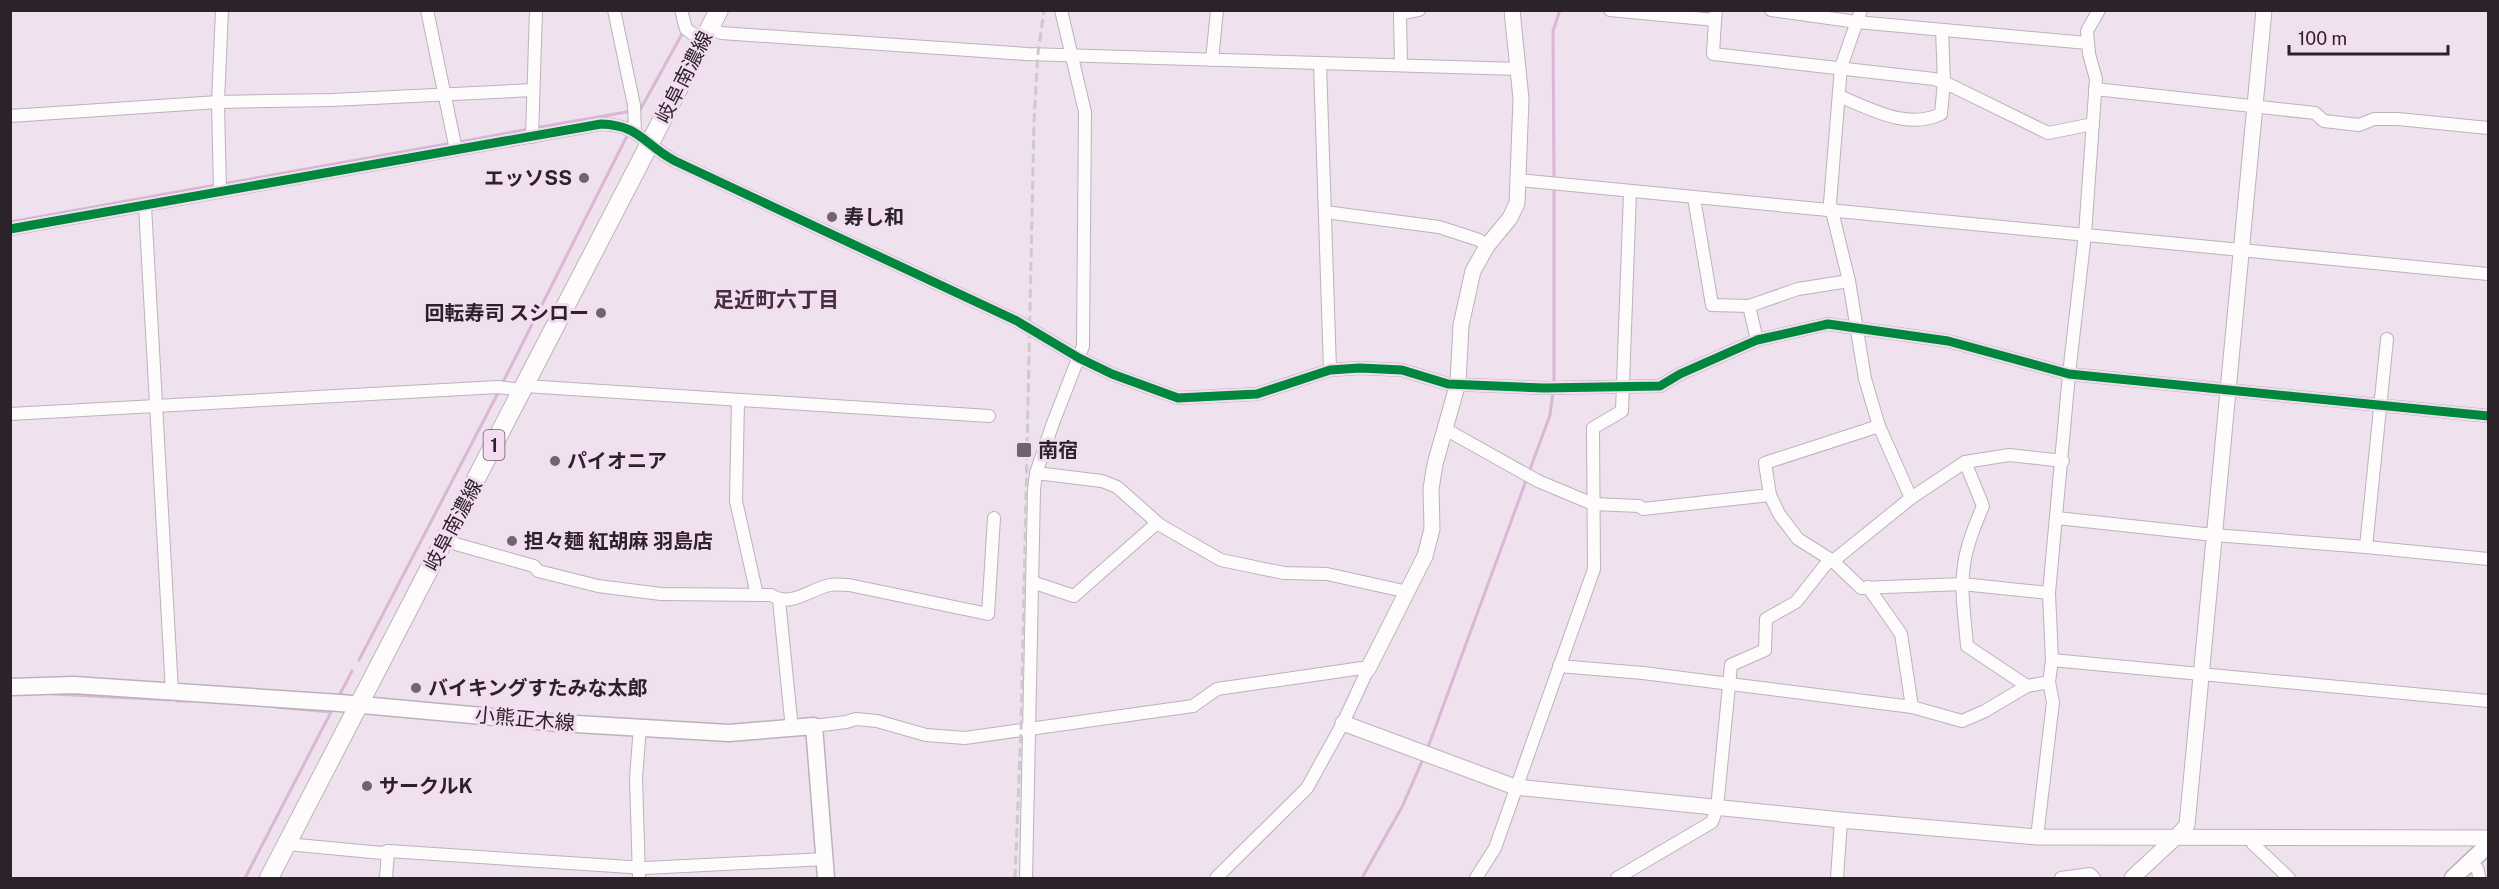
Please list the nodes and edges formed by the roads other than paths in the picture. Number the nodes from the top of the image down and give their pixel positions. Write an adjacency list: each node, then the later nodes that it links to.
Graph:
1 (222, 10): 32 (street)
2 (426, 10): 30 (street)
3 (536, 10): 29 (street)
4 (614, 10): 37 (street)
5 (681, 10): 19 (street)
6 (719, 10): 19 (main road, 岐阜南濃線 / 1)
7 (1061, 10): 21 (street)
8 (1217, 10): 22 (street)
9 (1419, 10): 24 (street)
10 (1512, 10): 26 (street)
11 (1610, 10): 15 (street)
12 (1771, 10): 17 (street)
13 (2099, 10): 20 (street)
14 (2264, 10): 33 (street)
15 (1673, 13): 16 (street)
16 (1715, 15): 25 (street)
17 (1859, 16): 18 (street); 25 (street)
18 (1942, 30): 20 (street); 27 (street)
19 (706, 35): 21 (street); 39 (main road, 岐阜南濃線 / 1)
20 (2087, 43): 28 (street)
21 (1071, 55): 22 (street); 58 (street)
22 (1212, 60): 23 (street)
23 (1320, 64): 24 (street); 46 (street)
24 (1401, 65): 26 (street)
25 (1841, 67): 27 (street); 31 (street)
26 (1518, 69): 41 (street)
27 (1944, 82): 31 (street); 35 (street)
28 (2095, 89): 33 (street); 35 (street)
29 (534, 90): 30 (street); 38 (street)
30 (446, 95): 32 (street); 40 (street)
31 (1839, 96): 47 (street)
32 (218, 102): 34 (street); 42 (street)
33 (2255, 106): 36 (street); 51 (street)
34 (10, 116)
35 (2093, 124): 49 (street)
36 (2488, 128)
37 (635, 131): 38 (street); 39 (street)
38 (532, 137): 40 (street)
39 (650, 143): 58 (street); 63 (main road, 岐阜南濃線 / 1)
40 (456, 150): 42 (street)
41 (1519, 180): 43 (street); 50 (street)
42 (220, 192): 45 (street)
43 (1630, 192): 44 (street); 62 (street)
44 (1694, 198): 47 (street); 54 (street)
45 (145, 206): 48 (street); 67 (street)
46 (1324, 212): 50 (street); 59 (street)
47 (1832, 212): 49 (street); 53 (street)
48 (10, 229)
49 (2085, 234): 51 (street); 60 (street)
50 (1486, 246): 61 (street)
51 (2241, 250): 52 (street); 64 (street)
52 (2488, 274)
53 (1849, 281): 54 (street); 55 (street)
54 (1749, 306): 57 (street)
55 (1857, 328): 57 (street); 60 (street); 71 (street)
56 (2387, 339): 66 (street)
57 (1757, 340): 62 (street)
58 (1079, 358): 59 (street); 75 (street)
59 (1330, 370): 61 (street)
60 (2069, 374): 64 (street); 73 (street)
61 (1458, 383): 62 (street); 72 (street)
62 (1624, 387): 78 (street)
63 (524, 388): 65 (street); 67 (street); 83 (main road, 岐阜南濃線 / 1)
64 (2228, 391): 66 (street); 82 (street)
65 (738, 400): 69 (street); 92 (street)
66 (2381, 405): 70 (street); 84 (street)
67 (156, 406): 68 (street); 102 (street)
68 (10, 414)
69 (989, 416)
70 (2488, 416)
71 (1880, 426): 76 (street); 77 (street)
72 (1445, 429): 78 (street); 90 (street)
73 (2063, 460): 74 (street); 80 (street)
74 (1965, 462): 77 (street); 88 (street)
75 (1036, 473): 81 (street); 87 (street)
76 (1770, 495): 78 (street); 86 (street)
77 (1911, 498): 86 (street)
78 (1593, 504): 95 (street)
79 (994, 518): 93 (street)
80 (2057, 518): 82 (street); 91 (street)
81 (1157, 523): 87 (street); 90 (street)
82 (2214, 536): 84 (street); 97 (street)
83 (445, 541): 92 (street); 104 (main road, 岐阜南濃線 / 1)
84 (2366, 547): 85 (street)
85 (2488, 559)
86 (1832, 560): 89 (street); 99 (street)
87 (1032, 582): 109 (street)
88 (1962, 584): 89 (street); 91 (street); 100 (street)
89 (1868, 587): 105 (street)
90 (1408, 592): 96 (street)
91 (2049, 593): 94 (street)
92 (758, 595): 93 (street)
93 (779, 600): 110 (street)
94 (2052, 660): 97 (street); 98 (street)
95 (1559, 666): 99 (street); 111 (street)
96 (1368, 669): 106 (street); 109 (street)
97 (2201, 673): 103 (street); 114 (street)
98 (2049, 682): 100 (street); 115 (street)
99 (1728, 683): 105 (street); 112 (street)
100 (2027, 686): 105 (street)
101 (10, 687): 102 (main road, 小熊正木線)
102 (172, 692): 104 (main road, 小熊正木線)
103 (2488, 701)
104 (359, 706): 107 (main road, 小熊正木線); 118 (main road, 岐阜南濃線 / 1)
105 (1912, 707)
106 (1343, 723): 111 (street); 128 (street)
107 (640, 726): 110 (main road, 小熊正木線); 123 (street)
108 (814, 726): 109 (street); 110 (main road, 小熊正木線); 121 (main road)
109 (1029, 728): 127 (street)
110 (792, 729)
111 (1515, 787): 112 (street); 129 (street)
112 (1717, 808): 113 (street); 130 (street)
113 (1841, 820): 115 (street); 131 (street)
114 (2178, 836): 115 (street); 116 (street); 134 (street)
115 (2037, 837)
116 (2252, 837): 117 (street); 135 (street)
117 (2488, 838)
118 (287, 844): 120 (street); 124 (main road, 岐阜南濃線 / 1)
119 (2488, 845): 122 (main road)
120 (388, 851): 123 (street); 125 (street)
121 (825, 859): 123 (street); 126 (main road)
122 (2479, 870): 136 (main road)
123 (639, 873)
124 (269, 879)
125 (386, 879)
126 (826, 879)
127 (1026, 879)
128 (1216, 879)
129 (1476, 879)
130 (1617, 879)
131 (1837, 879)
132 (2061, 879): 133 (street)
133 (2094, 879)
134 (2132, 879)
135 (2289, 879)
136 (2452, 879)

